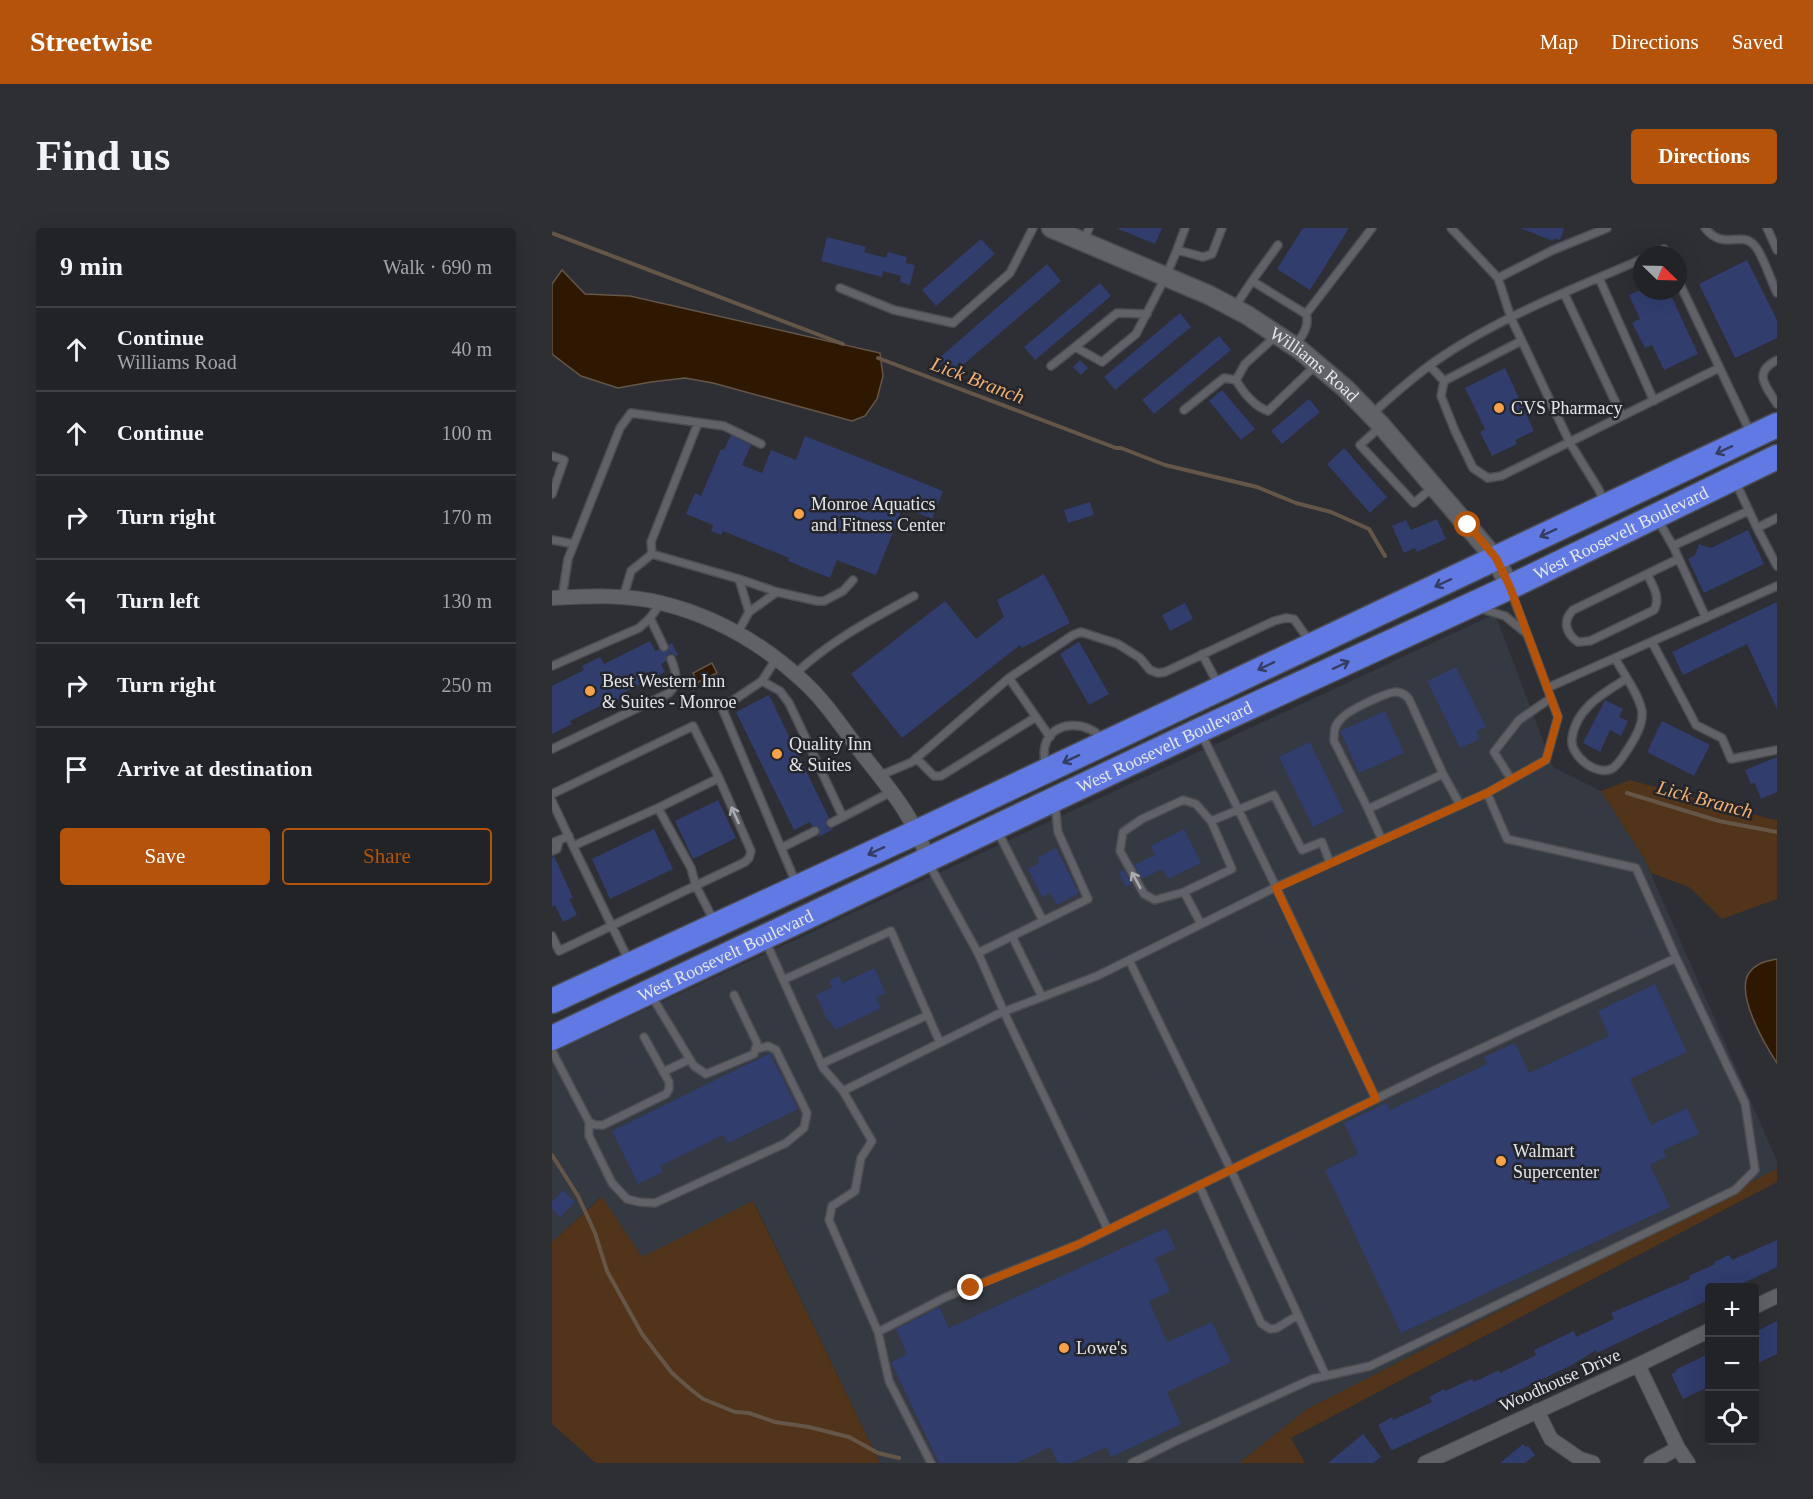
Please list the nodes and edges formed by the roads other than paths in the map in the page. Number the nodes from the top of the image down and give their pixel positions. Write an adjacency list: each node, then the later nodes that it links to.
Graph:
1 (1034, 228): 19 (lane)
2 (1051, 228): 10 (street, Williams Road)
3 (1185, 228): 12 (lane)
4 (1222, 228): 12 (lane)
5 (1372, 228): 25 (lane)
6 (1450, 228): 16 (lane)
7 (1606, 228): 16 (lane)
8 (1705, 228): 21 (lane)
9 (1767, 228): 13 (lane)
10 (1087, 235): 15 (street, Williams Road)
11 (1278, 244): 18 (lane)
12 (1177, 250): 15 (lane)
13 (1777, 250)
14 (1633, 263): 17 (lane)
15 (1166, 276): 23 (street, Williams Road); 24 (lane)
16 (1498, 278): 26 (lane)
17 (1599, 278): 20 (lane); 38 (lane)
18 (1252, 281): 23 (lane); 25 (lane)
19 (840, 288)
20 (1564, 293): 26 (lane); 41 (lane)
21 (1777, 293)
22 (1687, 299): 35 (lane)
23 (1234, 308): 27 (street, Williams Road)
24 (1147, 314): 29 (lane); 29 (lane)
25 (1306, 314): 30 (lane)
26 (1511, 318): 28 (lane); 34 (lane)
27 (1278, 335): 30 (street, Williams Road); 36 (lane)
28 (1521, 340): 37 (lane); 46 (lane)
29 (1075, 347): 33 (lane)
30 (1295, 347): 32 (street, Williams Road)
31 (1777, 360): 39 (lane)
32 (1317, 364): 36 (lane); 42 (street, Williams Road)
33 (1051, 366)
34 (1430, 366): 37 (lane); 42 (lane)
35 (1719, 368): 38 (lane); 45 (lane)
36 (1236, 380): 40 (lane)
37 (1444, 381): 46 (lane)
38 (1654, 401): 41 (lane)
39 (1777, 405)
40 (1184, 410)
41 (1622, 416): 46 (lane)
42 (1376, 420): 52 (street, Williams Road); 52 (lane)
43 (698, 423): 48 (lane); 61 (lane); 63 (lane)
44 (1777, 424): 45 (highway, West Roosevelt Boulevard)
45 (1752, 437): 55 (highway, West Roosevelt Boulevard, one-way to 55)
46 (1569, 443): 55 (lane)
47 (1777, 443): 53 (highway)
48 (761, 444)
49 (552, 456): 54 (lane)
50 (1777, 457): 51 (highway, West Roosevelt Boulevard)
51 (1734, 477): 53 (highway, West Roosevelt Boulevard); 56 (lane)
52 (1434, 486): 64 (street, Williams Road)
53 (1700, 493): 57 (highway, West Roosevelt Boulevard)
54 (552, 494)
55 (1605, 506): 64 (highway, West Roosevelt Boulevard, one-way to 64)
56 (1749, 511): 59 (lane); 62 (lane)
57 (1656, 515): 62 (lane); 71 (highway, West Roosevelt Boulevard)
58 (1777, 518): 59 (lane)
59 (1757, 528): 66 (lane)
60 (552, 540): 61 (lane)
61 (574, 544): 74 (lane)
62 (1673, 546): 65 (lane)
63 (652, 554): 68 (lane); 75 (lane)
64 (1496, 558): 71 (street, Williams Road); 84 (highway, West Roosevelt Boulevard, one-way to 84)
65 (1678, 559): 67 (lane); 80 (lane)
66 (1777, 566)
67 (1647, 574): 67 (lane)
68 (739, 579): 72 (lane); 78 (lane)
69 (853, 580): 72 (lane)
70 (1777, 586): 80 (lane)
71 (1510, 587): 77 (highway, West Roosevelt Boulevard); 82 (lane)
72 (777, 592): 78 (lane)
73 (914, 596): 91 (lane)
74 (557, 598): 75 (street)
75 (623, 598): 76 (street)
76 (661, 603): 79 (lane); 81 (street)
77 (1470, 605): 82 (lane); 99 (highway, West Roosevelt Boulevard, one-way to 77)
78 (749, 612): 81 (lane)
79 (650, 618): 85 (lane); 90 (lane)
80 (1706, 618): 83 (lane)
81 (738, 632): 89 (street)
82 (1527, 634): 96 (lane)
83 (1652, 642): 87 (lane); 103 (lane)
84 (1312, 645): 86 (lane); 95 (highway, West Roosevelt Boulevard, one-way to 95)
85 (664, 647)
86 (1202, 654): 92 (lane); 95 (lane)
87 (1615, 658): 93 (lane); 96 (lane)
88 (671, 659): 102 (lane)
89 (776, 659): 91 (street); 94 (lane)
90 (552, 666)
91 (795, 674): 107 (street)
92 (1009, 678): 98 (lane); 104 (lane)
93 (1626, 680): 93 (lane)
94 (762, 681): 119 (lane); 129 (lane)
95 (1220, 688): 101 (highway, West Roosevelt Boulevard)
96 (1547, 688): 97 (lane)
97 (1551, 698): 109 (lane); 109 (lane)
98 (1036, 717): 100 (lane); 104 (lane)
99 (1200, 730): 113 (highway, West Roosevelt Boulevard); 118 (lane)
100 (1050, 737): 101 (lane); 105 (lane)
101 (1105, 743): 105 (highway, West Roosevelt Boulevard, one-way to 105)
102 (552, 749)
103 (1777, 750)
104 (916, 758): 107 (lane)
105 (1045, 771): 124 (highway, West Roosevelt Boulevard)
106 (1443, 774): 115 (lane); 117 (lane); 117 (lane)
107 (879, 776): 110 (street)
108 (719, 778): 112 (lane); 116 (lane); 133 (lane, one-way to 108)
109 (1511, 779): 111 (lane)
110 (891, 792): 119 (lane); 124 (street)
111 (1487, 793): 115 (lane); 145 (lane)
112 (552, 794)
113 (1055, 798): 122 (highway, West Roosevelt Boulevard); 137 (lane)
114 (552, 801): 125 (lane)
115 (1460, 805): 126 (lane)
116 (658, 808): 128 (lane); 133 (lane)
117 (1368, 808): 126 (lane)
118 (1238, 809): 120 (lane); 132 (lane); 135 (lane)
119 (843, 817): 121 (lane)
120 (1211, 821): 136 (lane); 136 (lane, one-way to 120)
121 (831, 823)
122 (995, 827): 131 (highway, West Roosevelt Boulevard); 137 (lane)
123 (815, 831): 129 (lane)
124 (917, 832): 131 (street); 134 (highway, West Roosevelt Boulevard, one-way to 134)
125 (569, 836): 127 (lane); 128 (lane)
126 (1382, 840): 132 (lane)
127 (556, 842): 130 (lane)
128 (573, 846): 139 (lane)
129 (781, 848): 134 (lane)
130 (552, 851)
131 (927, 859): 143 (highway, West Roosevelt Boulevard); 144 (lane)
132 (1330, 863): 135 (lane)
133 (696, 886): 139 (lane); 140 (lane)
134 (799, 888): 140 (highway, West Roosevelt Boulevard)
135 (1276, 888): 138 (lane); 165 (lane)
136 (1184, 892): 138 (lane)
137 (1042, 921): 142 (lane)
138 (1201, 924): 146 (lane)
139 (610, 926): 141 (lane); 147 (lane)
140 (717, 926): 147 (highway, West Roosevelt Boulevard)
141 (552, 936)
142 (1012, 936): 144 (lane); 151 (lane)
143 (764, 937): 148 (lane); 149 (highway, West Roosevelt Boulevard)
144 (978, 953): 153 (lane)
145 (1676, 958): 165 (lane); 176 (lane)
146 (1129, 960): 151 (lane); 167 (lane)
147 (631, 966): 152 (highway, West Roosevelt Boulevard); 155 (highway)
148 (783, 980): 154 (lane); 162 (lane)
149 (650, 993): 157 (highway, West Roosevelt Boulevard); 161 (lane)
150 (734, 995): 159 (lane)
151 (1042, 997): 153 (lane)
152 (552, 1001)
153 (1004, 1012): 158 (lane); 169 (lane)
154 (928, 1015): 158 (lane); 162 (lane)
155 (552, 1028)
156 (644, 1037): 163 (lane)
157 (552, 1038)
158 (940, 1043): 164 (lane)
159 (756, 1049): 161 (lane); 166 (lane)
160 (552, 1051): 166 (lane)
161 (690, 1059): 163 (lane)
162 (821, 1064): 164 (lane)
163 (663, 1072): 166 (lane)
164 (843, 1091): 173 (lane)
165 (1376, 1099): 167 (lane)
166 (589, 1122)
167 (1231, 1170): 168 (lane); 172 (lane)
168 (1199, 1185): 169 (lane); 172 (lane)
169 (1108, 1230): 173 (lane)
170 (1777, 1296): 171 (street)
171 (1759, 1305)
172 (1298, 1315): 176 (lane)
173 (878, 1332): 179 (lane)
174 (1705, 1332): 175 (street, Woodhouse Drive)
175 (1638, 1365): 177 (street, Woodhouse Drive); 178 (street)
176 (1326, 1376): 180 (lane)
177 (1536, 1411): 181 (street, Woodhouse Drive); 182 (street)
178 (1678, 1448): 183 (street); 184 (street)
179 (931, 1463)
180 (1132, 1463)
181 (1425, 1463)
182 (1593, 1463)
183 (1652, 1463)
184 (1688, 1463)

